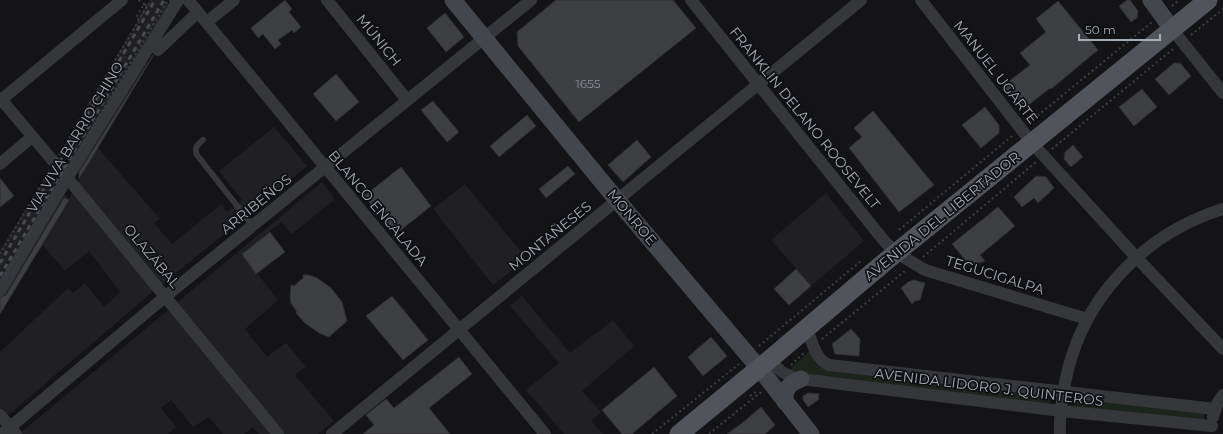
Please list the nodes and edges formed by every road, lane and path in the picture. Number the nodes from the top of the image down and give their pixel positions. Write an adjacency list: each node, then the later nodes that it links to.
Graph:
1 (122, 0): 25 (street)
2 (139, 0): 16 (path, bridge)
3 (151, 0): 16 (path, bridge)
4 (168, 0): 40 (path, bridge)
5 (175, 0): 32 (street, VIA VIVA BARRIO CHINO)
6 (188, 0): 18 (street, BLANCO ENCALADA)
7 (234, 0): 19 (street)
8 (327, 0): 26 (street, MÚNICH)
9 (453, 0): 21 (main road, MONROE)
10 (531, 0): 21 (street, ARRIBEÑOS)
11 (691, 0): 23 (street, FRANKLIN DELANO ROOSEVELT)
12 (861, 0): 23 (street, MONTAÑESES)
13 (922, 0): 29 (street, MANUEL UGARTE)
14 (1151, 0): 20 (main road)
15 (1208, 0): 20 (main road, AVENIDA DEL LIBERTADOR)
16 (148, 6): 37 (path, bridge)
17 (1223, 9): 20 (path)
18 (198, 12): 19 (street, BLANCO ENCALADA); 22 (street)
19 (207, 22): 31 (street, BLANCO ENCALADA)
20 (1177, 36): 24 (street); 29 (main road, AVENIDA DEL LIBERTADOR); 29 (path)
21 (485, 38): 26 (street, ARRIBEÑOS); 33 (main road, MONROE)
22 (158, 50)
23 (758, 84): 33 (street, MONTAÑESES); 36 (street, FRANKLIN DELANO ROOSEVELT)
24 (1223, 93)
25 (1, 99): 27 (street, OLAZÁBAL)
26 (407, 100): 31 (street, ARRIBEÑOS)
27 (32, 137): 30 (street); 32 (street, OLAZÁBAL)
28 (203, 140): 35 (lane)
29 (1038, 149): 36 (main road, AVENIDA DEL LIBERTADOR); 38 (street, MANUEL UGARTE); 39 (path)
30 (0, 164)
31 (324, 167): 35 (street, ARRIBEÑOS); 44 (street, BLANCO ENCALADA)
32 (67, 178): 41 (street, VIA VIVA BARRIO CHINO); 42 (street, OLAZÁBAL)
33 (617, 200): 44 (street, MONTAÑESES); 47 (main road, MONROE)
34 (1223, 209): 38 (street)
35 (253, 226): 42 (street, ARRIBEÑOS)
36 (896, 253): 39 (street, TEGUCIGALPA); 45 (main road, AVENIDA DEL LIBERTADOR)
37 (0, 254)
38 (1136, 257): 43 (street); 46 (street, MANUEL UGARTE)
39 (915, 264): 43 (street, TEGUCIGALPA); 45 (path)
40 (0, 283)
41 (0, 291)
42 (166, 296): 58 (street, ARRIBEÑOS); 59 (street, OLAZÁBAL)
43 (1087, 319): 50 (street)
44 (459, 330): 60 (street, MONTAÑESES); 61 (street, BLANCO ENCALADA)
45 (810, 336): 47 (main road, AVENIDA DEL LIBERTADOR); 47 (path); 50 (street, AVENIDA LIDORO J. QUINTEROS)
46 (1223, 349)
47 (770, 371): 48 (street, AVENIDA LIDORO J. QUINTEROS); 53 (main road, MONROE); 62 (main road, AVENIDA DEL LIBERTADOR); 63 (path)
48 (801, 379): 53 (main road); 55 (street, AVENIDA LIDORO J. QUINTEROS)
49 (756, 392): 52 (path)
50 (1063, 393): 54 (street, AVENIDA LIDORO J. QUINTEROS); 55 (street)
51 (1223, 395): 54 (street)
52 (750, 396)
53 (785, 402): 64 (main road, MONROE)
54 (1215, 409): 57 (street)
55 (1061, 412): 57 (street, AVENIDA LIDORO J. QUINTEROS); 65 (street)
56 (0, 415): 58 (street)
57 (1212, 430)
58 (10, 432)
59 (278, 434)
60 (332, 434)
61 (545, 434)
62 (679, 434)
63 (709, 434)
64 (811, 434)
65 (1060, 434)

